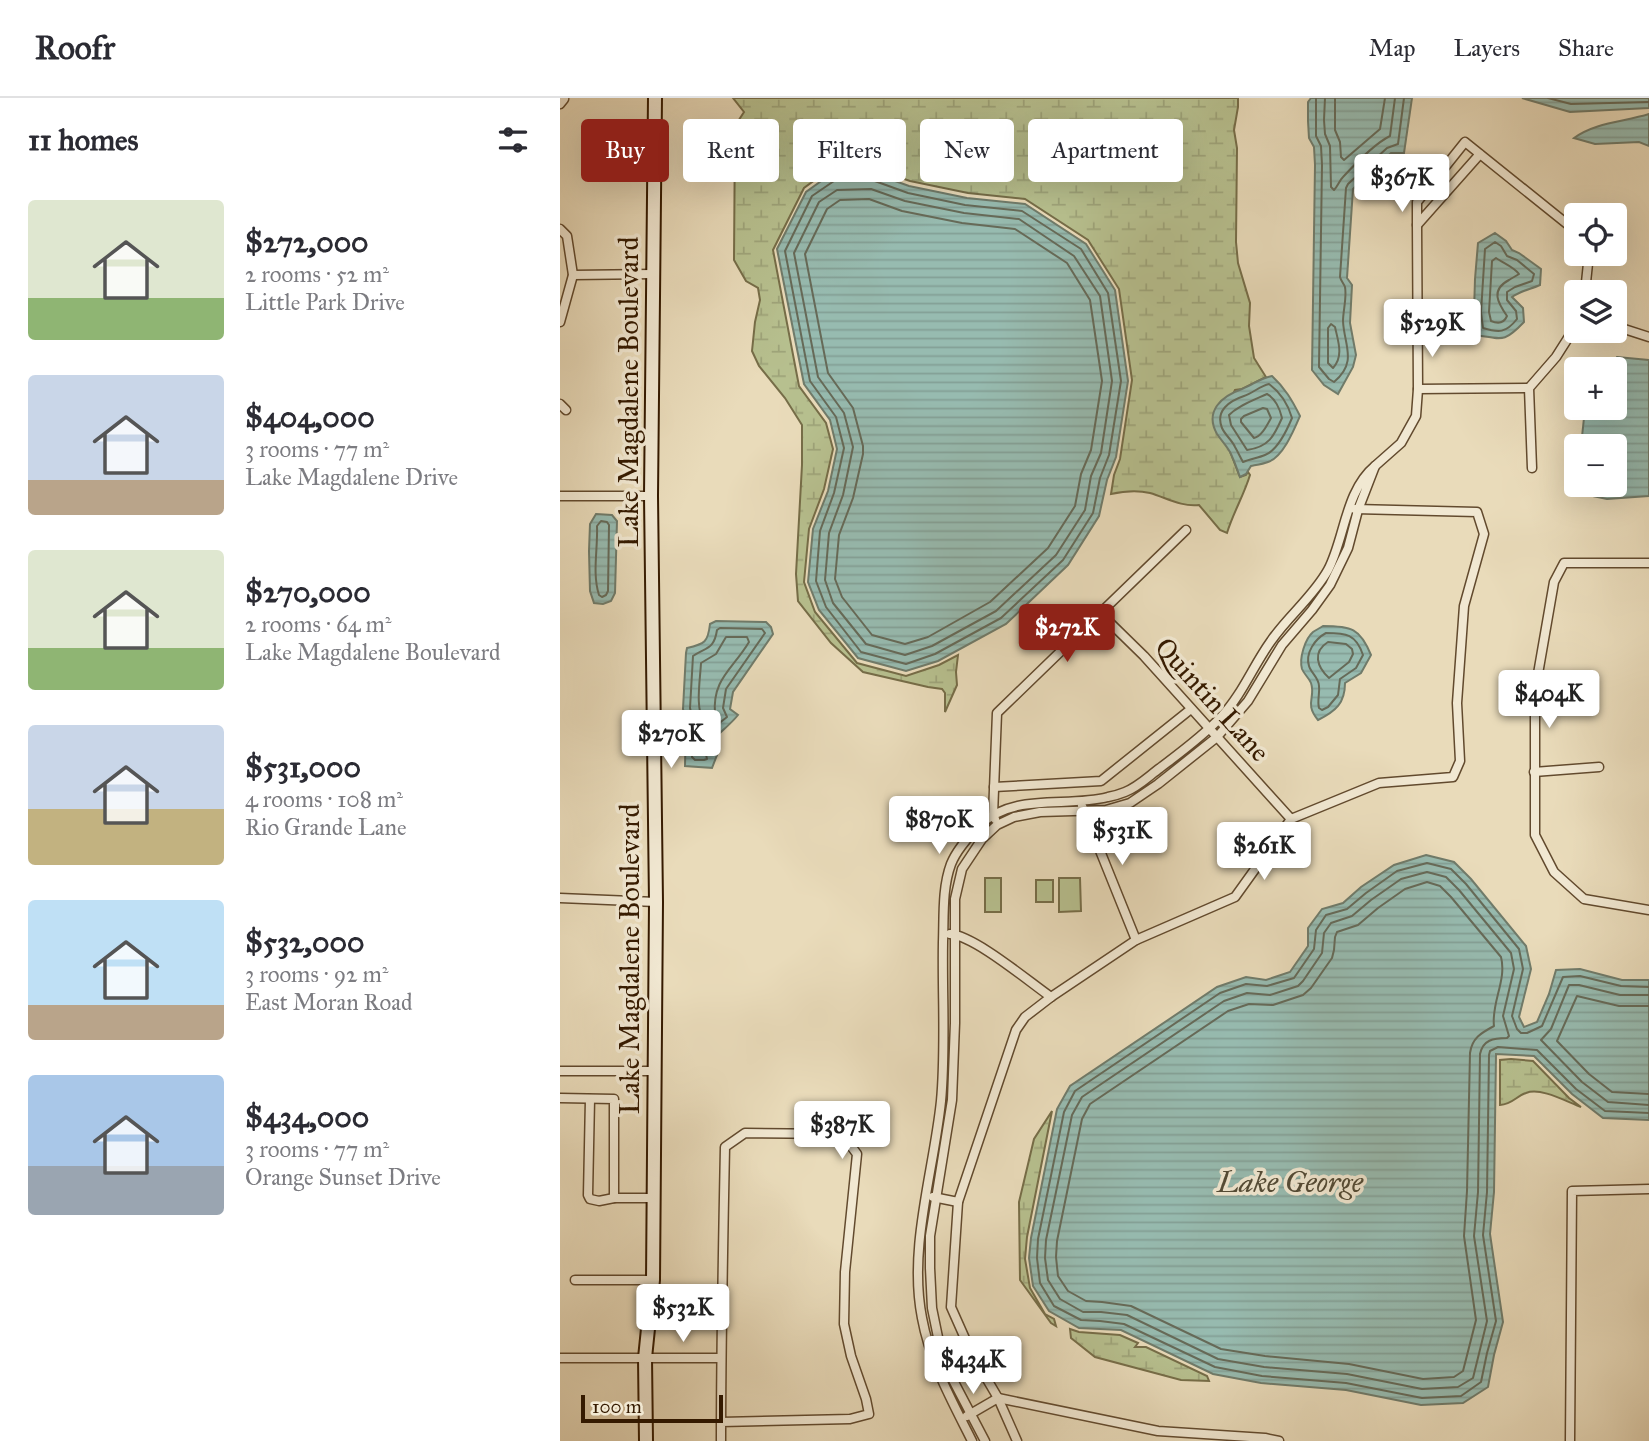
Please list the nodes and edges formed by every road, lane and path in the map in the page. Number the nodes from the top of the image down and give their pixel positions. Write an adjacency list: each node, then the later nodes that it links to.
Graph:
1 (655, 98): 8 (street, Lake Magdalene Boulevard)
2 (564, 99): 3 (street)
3 (560, 104)
4 (1480, 154): 5 (street); 6 (street); 6 (street)
5 (1564, 222)
6 (1417, 225): 15 (street)
7 (560, 229): 9 (street)
8 (653, 274): 9 (street); 18 (street, Lake Magdalene Boulevard)
9 (573, 275): 10 (street)
10 (560, 322)
11 (1627, 330): 12 (street)
12 (1649, 337)
13 (1565, 343): 14 (street)
14 (1529, 388): 15 (street); 16 (street)
15 (1418, 389): 19 (street)
16 (1532, 468)
17 (560, 496): 18 (street)
18 (651, 496): 34 (street, Lake Magdalene Boulevard)
19 (1353, 508): 24 (street); 25 (street); 31 (street)
20 (1186, 530): 22 (street)
21 (1649, 563): 27 (street)
22 (1099, 612): 23 (street, Quintin Lane); 28 (street)
23 (1191, 709): 24 (street, Quintin Lane); 28 (street)
24 (1210, 728): 25 (street, Quintin Lane); 29 (street)
25 (1217, 737): 29 (street); 31 (street, Quintin Lane)
26 (1599, 767): 27 (street)
27 (1534, 772): 35 (street)
28 (994, 788): 30 (street)
29 (1082, 807): 30 (street); 32 (street); 38 (street)
30 (993, 815): 32 (street); 36 (street)
31 (1291, 819): 38 (street)
32 (997, 825): 37 (street)
33 (560, 898): 34 (street)
34 (656, 902): 41 (street, Lake Magdalene Boulevard)
35 (1649, 910)
36 (943, 934): 37 (street); 45 (street)
37 (955, 934): 39 (street); 46 (street)
38 (1136, 940): 39 (street)
39 (1051, 997): 49 (street)
40 (560, 1071): 41 (street)
41 (654, 1071): 48 (street, Lake Magdalene Boulevard)
42 (560, 1098): 43 (street)
43 (590, 1099): 47 (street); 47 (street)
44 (1649, 1189): 66 (street)
45 (926, 1196): 46 (street); 57 (street)
46 (936, 1197): 49 (street); 56 (street)
47 (614, 1198): 48 (street)
48 (653, 1198): 51 (street, Lake Magdalene Boulevard)
49 (958, 1202): 55 (street)
50 (575, 1280): 51 (street)
51 (653, 1280): 53 (street, Lake Magdalene Boulevard)
52 (560, 1358): 53 (street)
53 (645, 1358): 54 (street); 60 (street, Lake Magdalene Boulevard)
54 (721, 1358): 58 (street); 58 (street)
55 (998, 1398): 56 (street); 59 (street); 64 (street)
56 (971, 1414): 57 (street); 63 (street)
57 (961, 1419): 62 (street)
58 (721, 1422): 61 (street)
59 (1265, 1440): 65 (street)
60 (646, 1441)
61 (721, 1441)
62 (972, 1441)
63 (985, 1441)
64 (1017, 1441)
65 (1279, 1441)
66 (1570, 1441)

